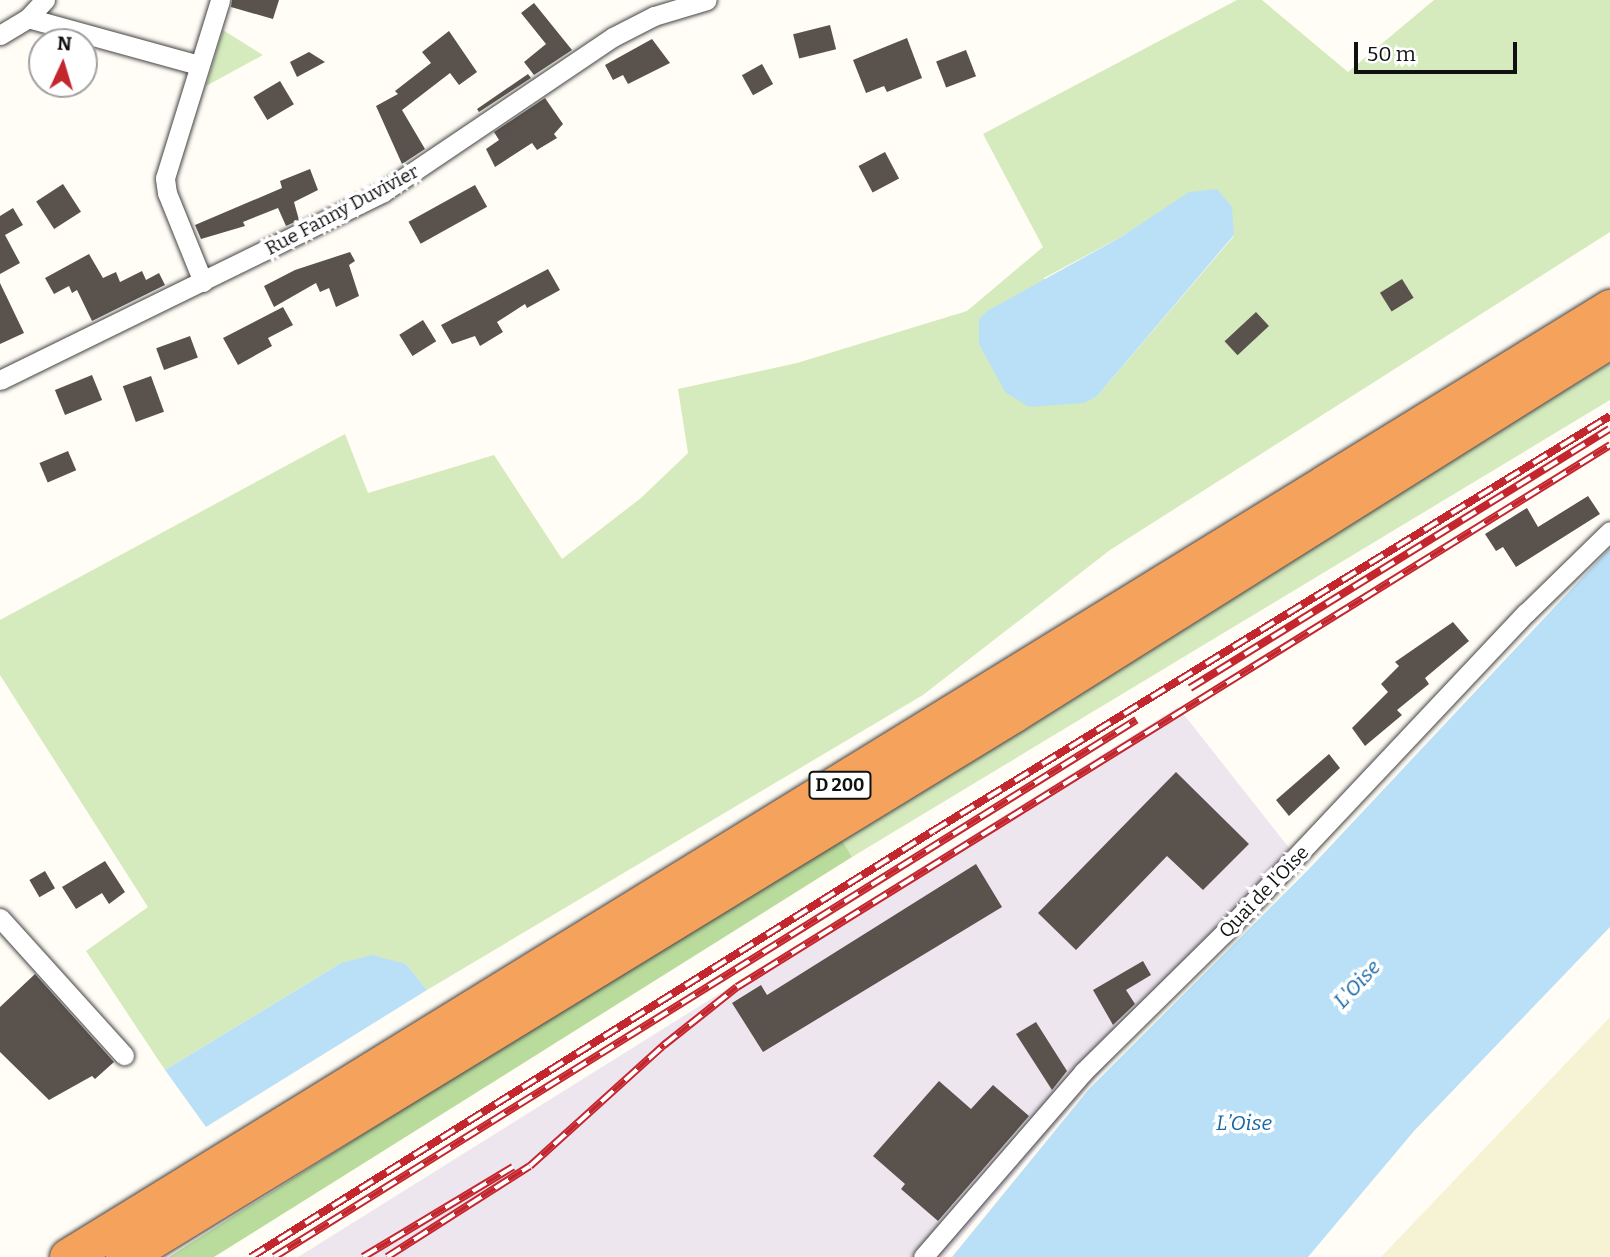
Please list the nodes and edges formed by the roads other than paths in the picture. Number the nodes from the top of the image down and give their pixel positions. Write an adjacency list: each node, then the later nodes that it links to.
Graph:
1 (45, 0): 4 (street)
2 (220, 0): 6 (street)
3 (707, 0): 7 (street, Rue Fanny Duvivier)
4 (28, 18): 5 (street); 6 (street)
5 (0, 35)
6 (200, 65): 7 (street)
7 (203, 282): 10 (street, Rue Fanny Duvivier)
8 (1610, 308): 14 (highway, D 200)
9 (1610, 339): 15 (highway, D 200)
10 (0, 380)
11 (1610, 531): 16 (street, Quai de l'Oise)
12 (0, 918): 13 (street)
13 (124, 1055)
14 (68, 1257)
15 (124, 1257)
16 (923, 1257)

